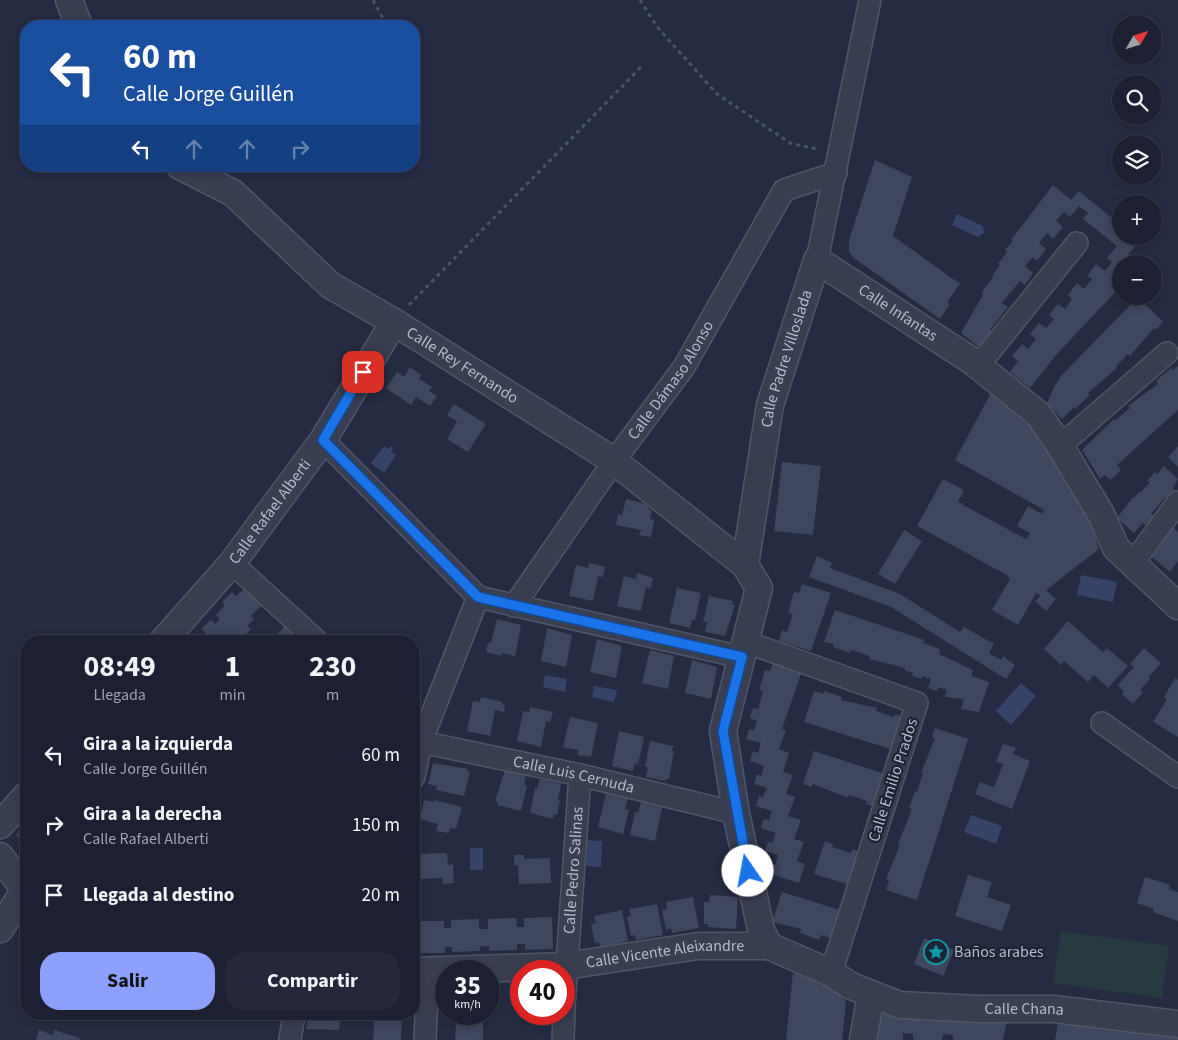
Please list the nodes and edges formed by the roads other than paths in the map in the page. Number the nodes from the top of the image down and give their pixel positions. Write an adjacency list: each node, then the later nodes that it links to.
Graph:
1 (69, 0): 3 (street)
2 (870, 0): 4 (street, Calle Padre Villoslada)
3 (77, 20)
4 (838, 164): 7 (street, Calle Padre Villoslada); 13 (street, Calle Dámaso Alonso)
5 (192, 172): 8 (street, Calle Rey Fernando)
6 (1077, 243): 10 (street)
7 (817, 260): 10 (street, Calle Infantas); 17 (street, Calle Padre Villoslada)
8 (394, 322): 11 (street, Calle Rafael Alberti); 13 (street, Calle Rey Fernando)
9 (1167, 353): 12 (street)
10 (978, 366): 12 (street, Calle Infantas)
11 (323, 440): 16 (street, Calle Rafael Alberti); 18 (street)
12 (1060, 446): 15 (street, Calle Infantas)
13 (614, 461): 17 (street, Calle Rey Fernando); 19 (street, Calle Dámaso Alonso)
14 (1178, 502): 15 (street)
15 (1133, 562): 20 (street, Calle Infantas)
16 (232, 564): 21 (street, Calle Rafael Alberti); 22 (street)
17 (745, 565): 23 (street)
18 (478, 597): 19 (street); 25 (street)
19 (514, 606): 23 (street)
20 (1178, 606)
21 (168, 635)
22 (310, 635)
23 (744, 650): 30 (street); 41 (street, Calle Emilio Prados)
24 (1102, 723): 28 (street)
25 (420, 732)
26 (420, 740): 27 (street, Calle Luis Cernuda)
27 (580, 775): 30 (street, Calle Luis Cernuda); 37 (street, Calle Pedro Salinas)
28 (1178, 777)
29 (20, 803): 31 (street)
30 (736, 813): 36 (street)
31 (0, 825)
32 (0, 856): 33 (street)
33 (20, 884)
34 (20, 899): 35 (street)
35 (0, 929)
36 (769, 946): 38 (street, Calle Vicente Aleixandre); 41 (street, Calle Chana)
37 (565, 960)
38 (575, 964)
39 (510, 968): 40 (street, Calle Vicente Aleixandre)
40 (421, 971): 47 (street)
41 (831, 973): 42 (street, Calle Chana)
42 (871, 994): 44 (street, Calle Chana); 49 (street)
43 (293, 1020): 46 (street)
44 (1178, 1024)
45 (564, 1025): 48 (street)
46 (290, 1040)
47 (425, 1040)
48 (563, 1040)
49 (863, 1040)

